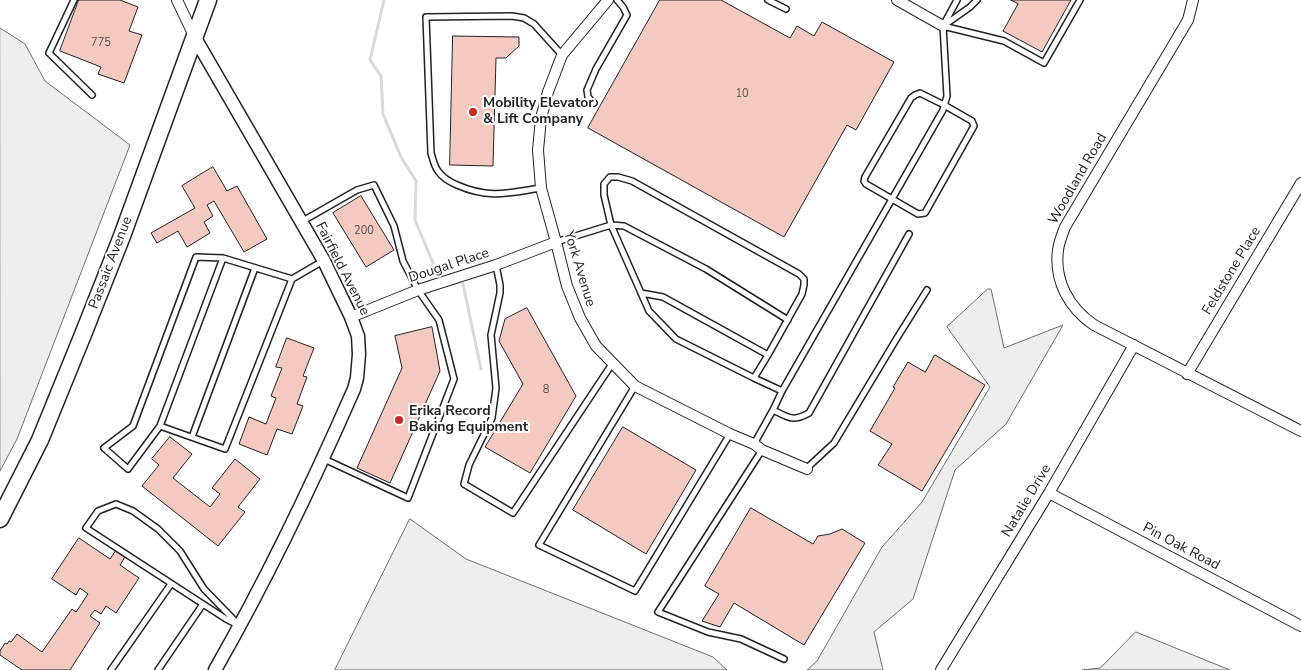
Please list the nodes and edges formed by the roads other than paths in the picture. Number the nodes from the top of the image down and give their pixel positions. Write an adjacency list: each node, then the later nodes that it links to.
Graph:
1 (74, 0): 16 (lane)
2 (177, 0): 14 (street, Fairfield Avenue)
3 (208, 0): 14 (main road, Passaic Avenue)
4 (608, 0): 15 (street, York Avenue)
5 (617, 0): 17 (lane)
6 (768, 0): 12 (lane)
7 (897, 0): 13 (street)
8 (957, 0): 13 (lane)
9 (977, 0): 13 (lane)
10 (1080, 0): 13 (lane)
11 (1193, 0): 36 (street, Woodland Road)
12 (786, 9)
13 (943, 26): 18 (lane)
14 (195, 38): 22 (street, Fairfield Avenue); 52 (main road, Passaic Avenue)
15 (562, 55): 20 (street, York Avenue); 20 (lane)
16 (92, 95)
17 (594, 103)
18 (944, 105): 21 (lane); 21 (lane); 21 (lane)
19 (1301, 183): 39 (street, Feldstone Place)
20 (541, 188): 25 (street, York Avenue)
21 (892, 200): 42 (lane)
22 (301, 222): 27 (street, Fairfield Avenue); 31 (lane)
23 (611, 225): 25 (lane); 33 (lane); 35 (lane); 35 (lane)
24 (909, 234): 43 (lane)
25 (556, 242): 28 (street, Dougal Place); 38 (street, York Avenue)
26 (223, 258): 29 (lane); 44 (lane); 44 (lane)
27 (324, 261): 30 (lane); 34 (street, Fairfield Avenue)
28 (496, 265): 31 (street, Dougal Place); 38 (lane)
29 (255, 268): 30 (lane); 47 (lane)
30 (292, 279): 47 (lane)
31 (418, 290): 34 (street, Dougal Place); 49 (lane)
32 (927, 290): 50 (lane)
33 (641, 293): 37 (lane); 40 (lane)
34 (351, 317): 49 (street, Fairfield Avenue)
35 (788, 320): 37 (lane)
36 (1134, 346): 39 (street, Woodland Road); 51 (street, Natalie Drive)
37 (768, 356): 40 (lane)
38 (612, 364): 41 (street, York Avenue)
39 (1187, 374): 45 (street, Woodland Road)
40 (754, 378): 42 (lane)
41 (635, 386): 46 (street, York Avenue); 46 (lane)
42 (782, 391): 43 (lane)
43 (773, 410): 48 (lane)
44 (160, 426): 47 (lane)
45 (1301, 431)
46 (730, 434): 48 (street, York Avenue)
47 (192, 437)
48 (758, 447): 50 (street, York Avenue); 57 (lane)
49 (324, 458): 55 (street, Fairfield Avenue)
50 (806, 469)
51 (1049, 493): 56 (street, Pin Oak Road); 61 (street, Natalie Drive)
52 (0, 520)
53 (172, 584): 54 (lane); 55 (lane); 58 (lane)
54 (203, 604): 55 (lane); 59 (lane)
55 (240, 626): 60 (street, Fairfield Avenue)
56 (1301, 626)
57 (784, 659)
58 (111, 670)
59 (158, 670)
60 (215, 670)
61 (941, 670)

